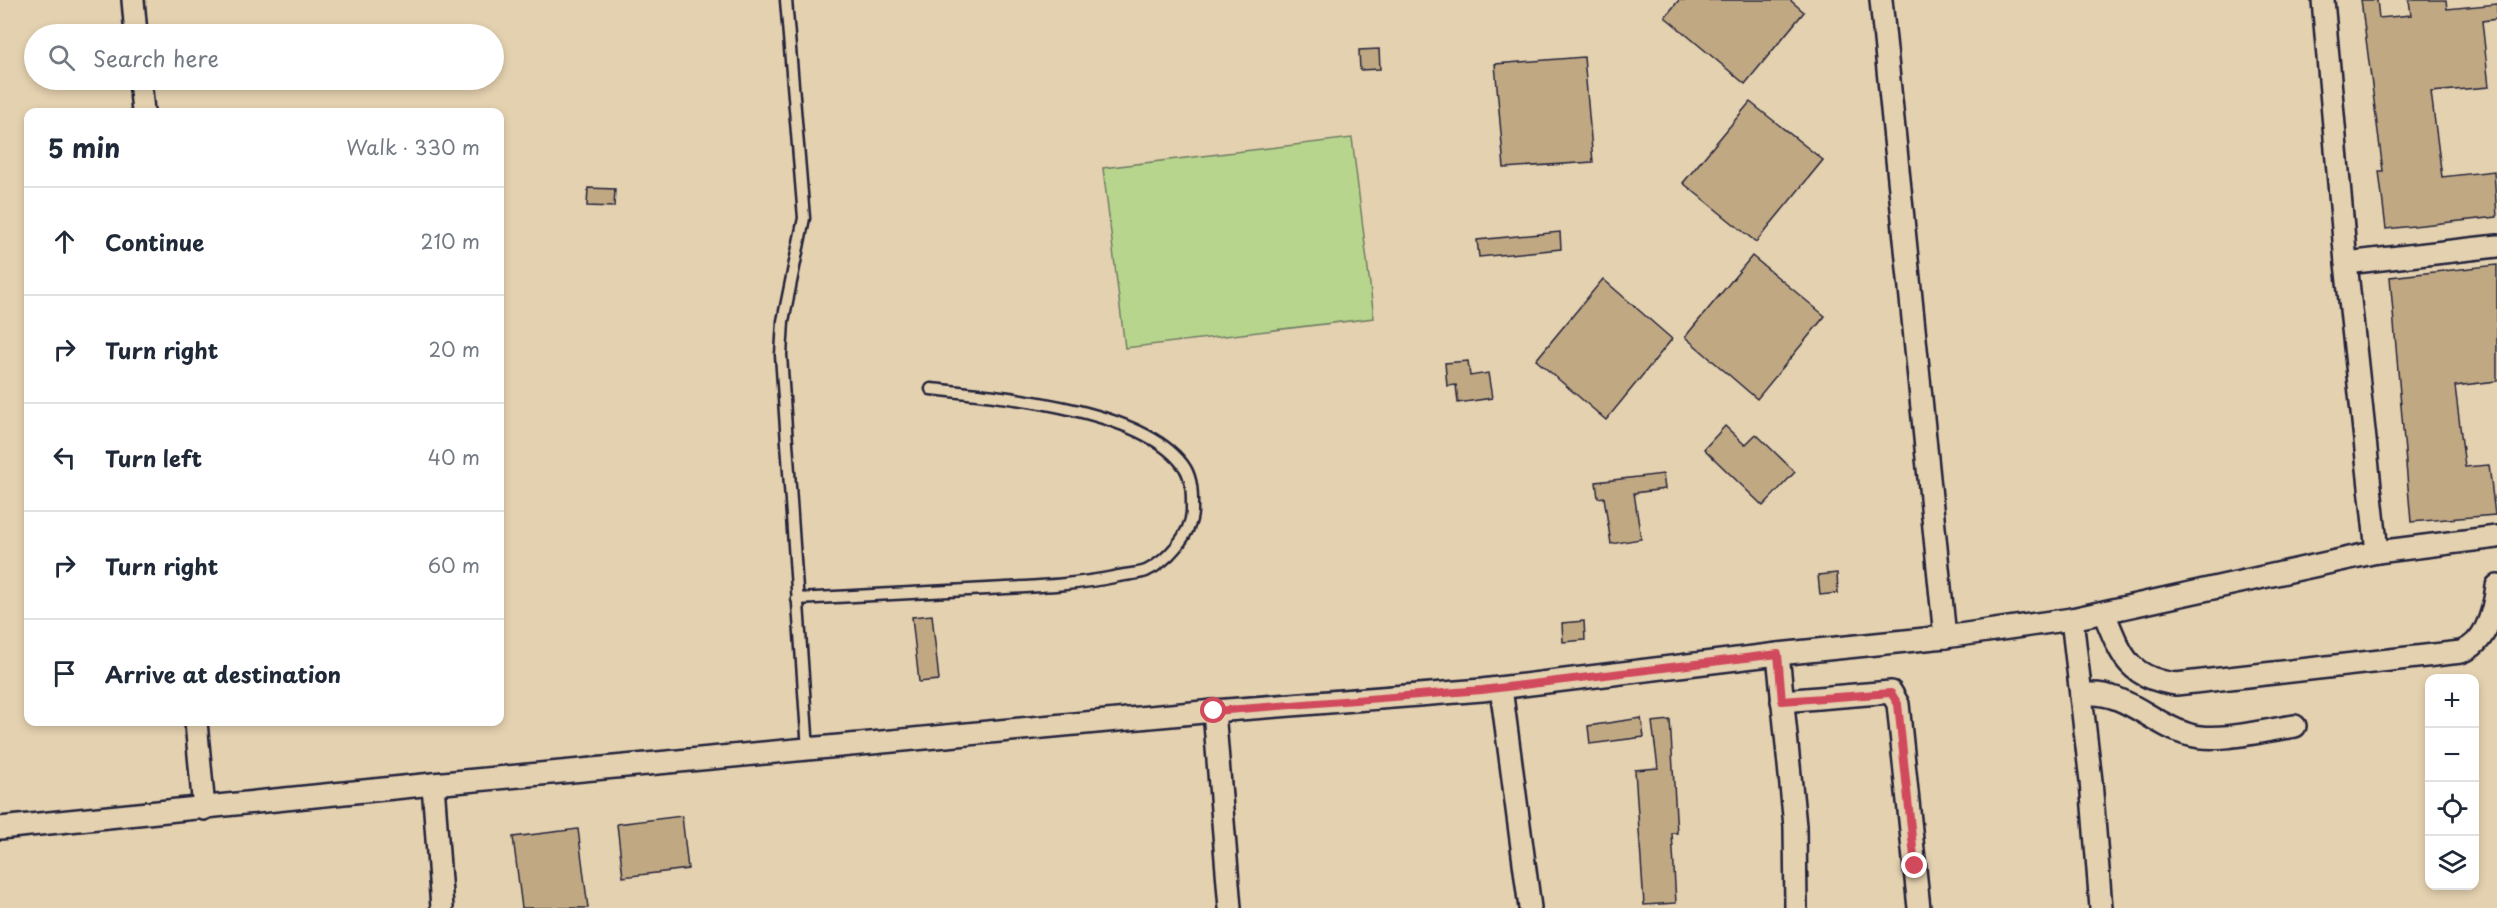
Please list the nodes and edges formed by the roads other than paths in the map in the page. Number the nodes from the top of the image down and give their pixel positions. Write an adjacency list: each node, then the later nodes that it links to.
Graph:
1 (133, 0): 5 (street)
2 (786, 0): 14 (lane)
3 (1881, 0): 17 (street)
4 (2323, 0): 9 (street)
5 (135, 24)
6 (141, 90): 7 (street)
7 (143, 108)
8 (2497, 246): 9 (street)
9 (2346, 263): 12 (street)
10 (931, 389): 14 (lane)
11 (2497, 537): 12 (street)
12 (2378, 552): 15 (street)
13 (2497, 586): 15 (street)
14 (798, 599): 25 (lane)
15 (2104, 613): 16 (street)
16 (2072, 619): 17 (street); 20 (street)
17 (1945, 637): 18 (street)
18 (1778, 654): 19 (street); 21 (street)
19 (1501, 688): 22 (street); 31 (street)
20 (2081, 695): 24 (street); 34 (street)
21 (1782, 701): 32 (street); 33 (street)
22 (1214, 711): 25 (street); 30 (street)
23 (196, 726): 27 (street)
24 (2295, 726)
25 (808, 750): 26 (street)
26 (433, 784): 27 (street); 29 (street)
27 (204, 809): 28 (street)
28 (0, 828)
29 (442, 908)
30 (1230, 908)
31 (1530, 908)
32 (1796, 908)
33 (1919, 908)
34 (2102, 908)

